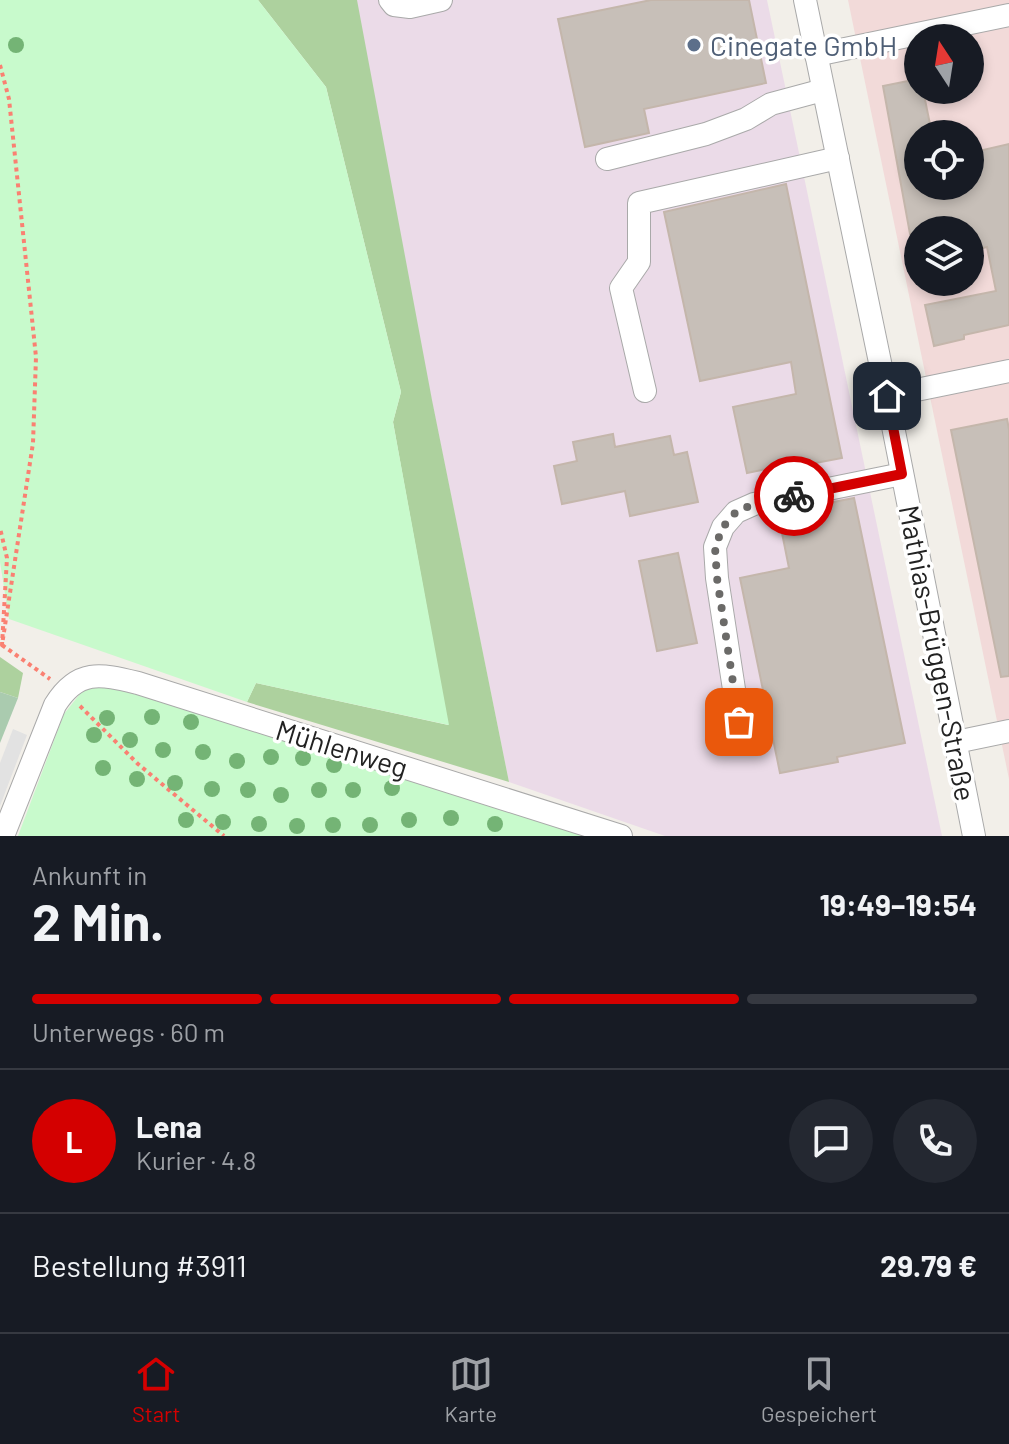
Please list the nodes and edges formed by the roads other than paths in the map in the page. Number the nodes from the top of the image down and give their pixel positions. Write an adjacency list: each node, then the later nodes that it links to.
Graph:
1 (390, 0): 2 (street)
2 (441, 0)
3 (805, 0): 5 (street, Mathias-Brüggen-Straße)
4 (1009, 15): 5 (street)
5 (816, 55): 6 (street, Mathias-Brüggen-Straße)
6 (823, 90): 7 (street, Mathias-Brüggen-Straße); 8 (street)
7 (838, 158): 10 (street); 11 (street, Mathias-Brüggen-Straße)
8 (607, 159)
9 (1009, 371): 11 (street)
10 (645, 391)
11 (887, 396): 12 (street, Mathias-Brüggen-Straße)
12 (902, 474): 13 (street); 15 (street, Mathias-Brüggen-Straße)
13 (739, 722)
14 (1009, 731): 15 (street)
15 (956, 742): 18 (street, Mathias-Brüggen-Straße)
16 (3, 836): 17 (street, Mühlenweg)
17 (621, 836)
18 (974, 836)

